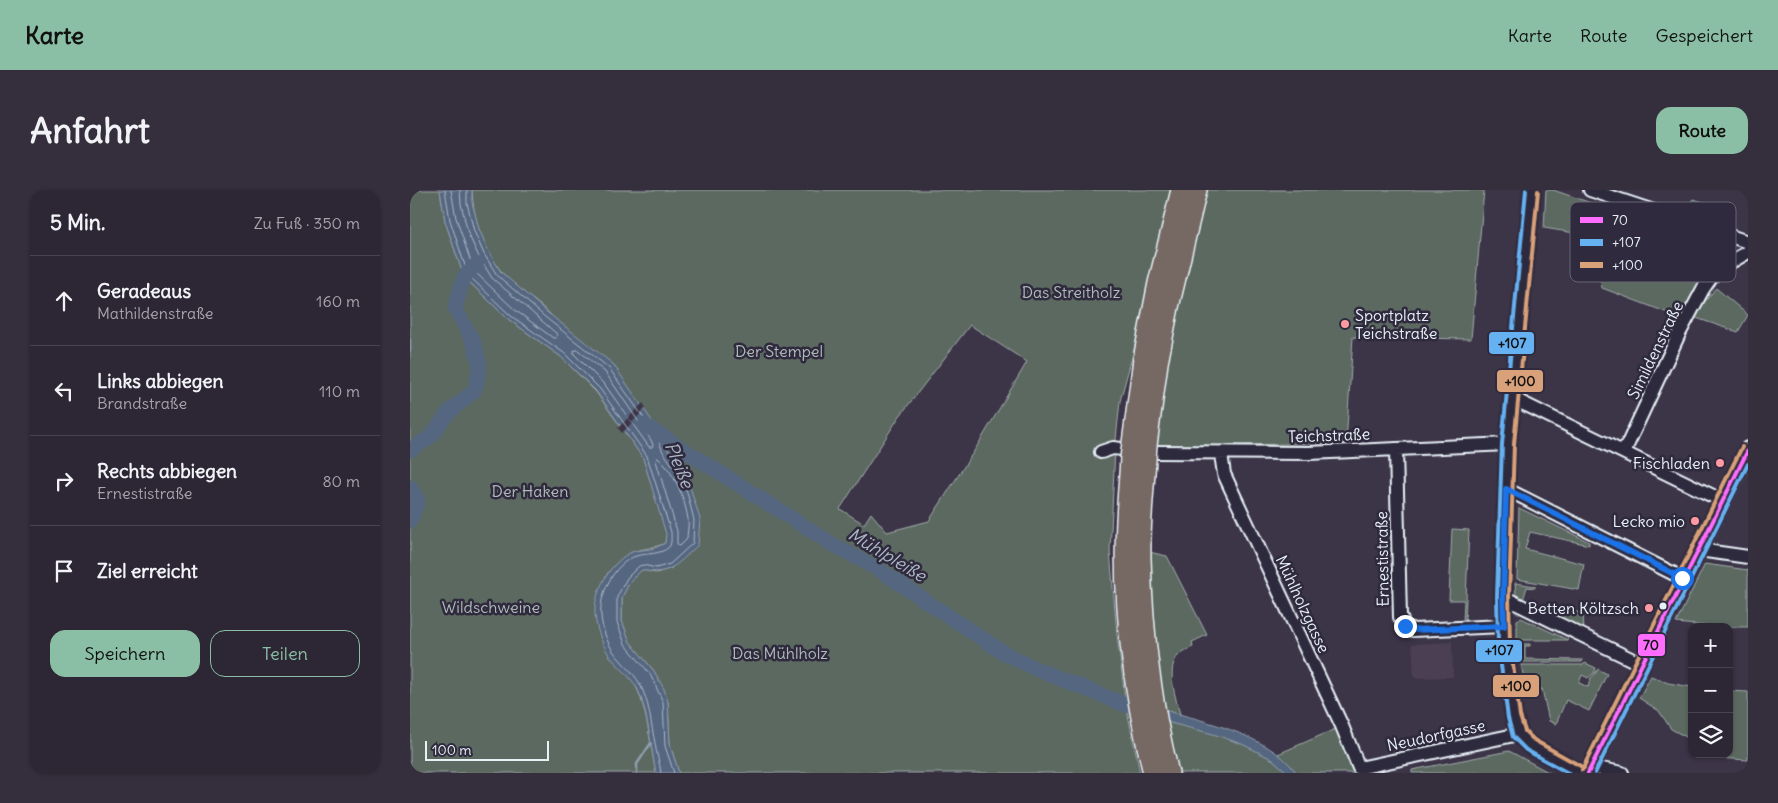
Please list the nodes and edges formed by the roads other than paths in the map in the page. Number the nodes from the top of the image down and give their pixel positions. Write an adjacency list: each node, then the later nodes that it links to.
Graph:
1 (1181, 190): 15 (highway)
2 (1197, 190): 15 (highway)
3 (1532, 190): 11 (street)
4 (1590, 190): 5 (street)
5 (1626, 202)
6 (1736, 238): 7 (street)
7 (1748, 242)
8 (1748, 252): 9 (street, Simildenstraße)
9 (1736, 259)
10 (1708, 282): 17 (street, Simildenstraße)
11 (1512, 398): 12 (street); 17 (street)
12 (1508, 444): 13 (street, Teichstraße); 20 (street)
13 (1396, 449): 18 (street, Teichstraße); 26 (street, Ernestistraße)
14 (1748, 450): 19 (main road)
15 (1138, 451): 16 (street, Teichstraße); 18 (street, Teichstraße); 28 (highway)
16 (1101, 452)
17 (1624, 452): 21 (street)
18 (1221, 454): 30 (street, Mühlholzgasse)
19 (1743, 472): 21 (main road)
20 (1506, 489): 24 (street); 25 (street)
21 (1723, 501): 22 (main road)
22 (1698, 550): 23 (street); 24 (main road)
23 (1748, 557)
24 (1684, 579): 27 (main road)
25 (1503, 597): 26 (street); 27 (street)
26 (1504, 626): 29 (street)
27 (1641, 664): 31 (main road)
28 (1150, 723): 32 (highway); 33 (highway)
29 (1519, 734): 30 (street, Neudorfgasse); 31 (street)
30 (1359, 768)
31 (1587, 771): 34 (street)
32 (1153, 773)
33 (1170, 773)
34 (1622, 773)

